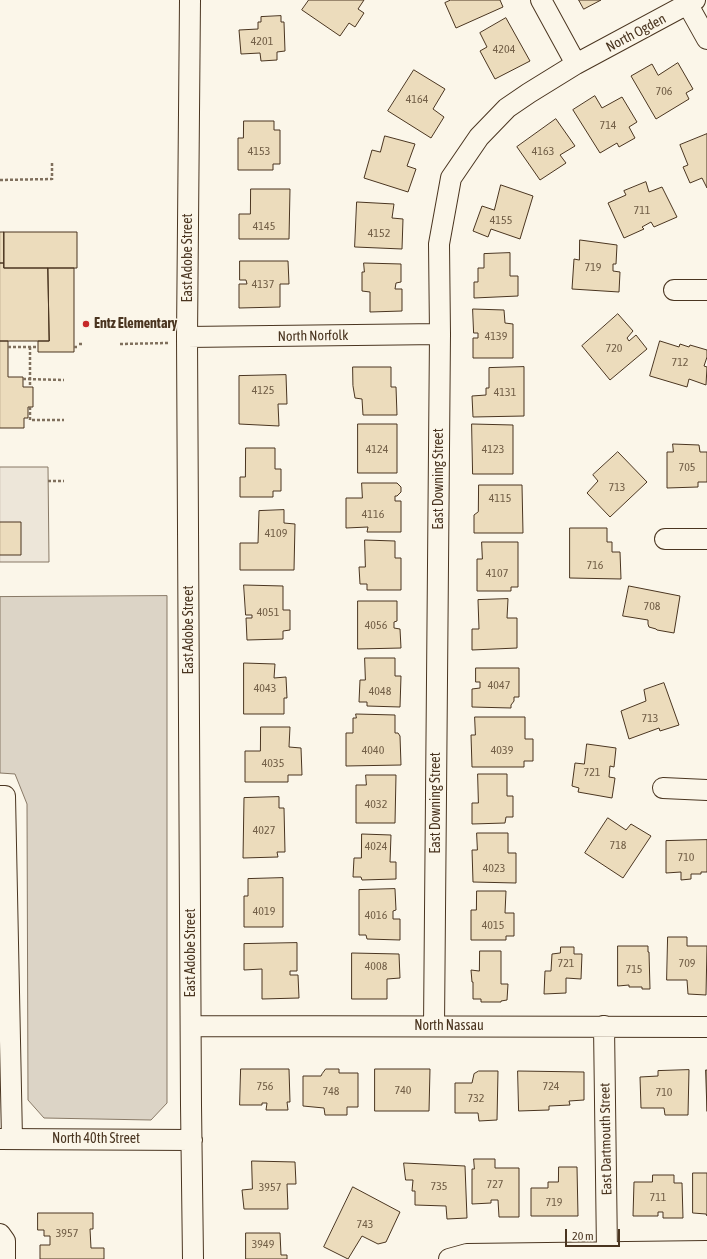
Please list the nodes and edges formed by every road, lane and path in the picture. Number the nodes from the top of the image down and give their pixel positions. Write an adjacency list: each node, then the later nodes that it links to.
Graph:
1 (190, 0): 11 (street, East Adobe Street)
2 (541, 0): 5 (street)
3 (692, 2): 4 (street); 5 (street, North Ogden)
4 (707, 39)
5 (576, 64): 10 (street, East Downing Street)
6 (52, 164): 7 (path)
7 (0, 180)
8 (674, 290): 9 (street)
9 (707, 290)
10 (440, 334): 11 (street, North Norfolk); 32 (street, East Downing Street)
11 (178, 340): 13 (path); 31 (street, East Adobe Street)
12 (84, 344): 17 (path)
13 (120, 344)
14 (8, 347): 15 (path)
15 (30, 347): 16 (path); 19 (path)
16 (38, 347)
17 (74, 347)
18 (23, 379): 19 (path)
19 (30, 379): 20 (path); 21 (path)
20 (64, 380)
21 (30, 388)
22 (30, 407): 23 (path)
23 (64, 420)
24 (48, 481): 25 (path)
25 (64, 481)
26 (665, 539): 27 (street)
27 (707, 539)
28 (663, 788): 29 (street)
29 (707, 790)
30 (3, 796): 35 (street)
31 (191, 1026): 32 (street, North Nassau); 36 (street, East Adobe Street)
32 (434, 1026): 33 (street, North Nassau)
33 (604, 1026): 34 (street, North Nassau); 39 (street, East Dartmouth Street)
34 (707, 1027)
35 (6, 1139): 36 (street, North 40th Street)
36 (192, 1140): 42 (street, East Adobe Street)
37 (0, 1234): 41 (street)
38 (707, 1251): 39 (street)
39 (607, 1252): 40 (street)
40 (514, 1256): 43 (street)
41 (6, 1259)
42 (193, 1259)
43 (448, 1259)

